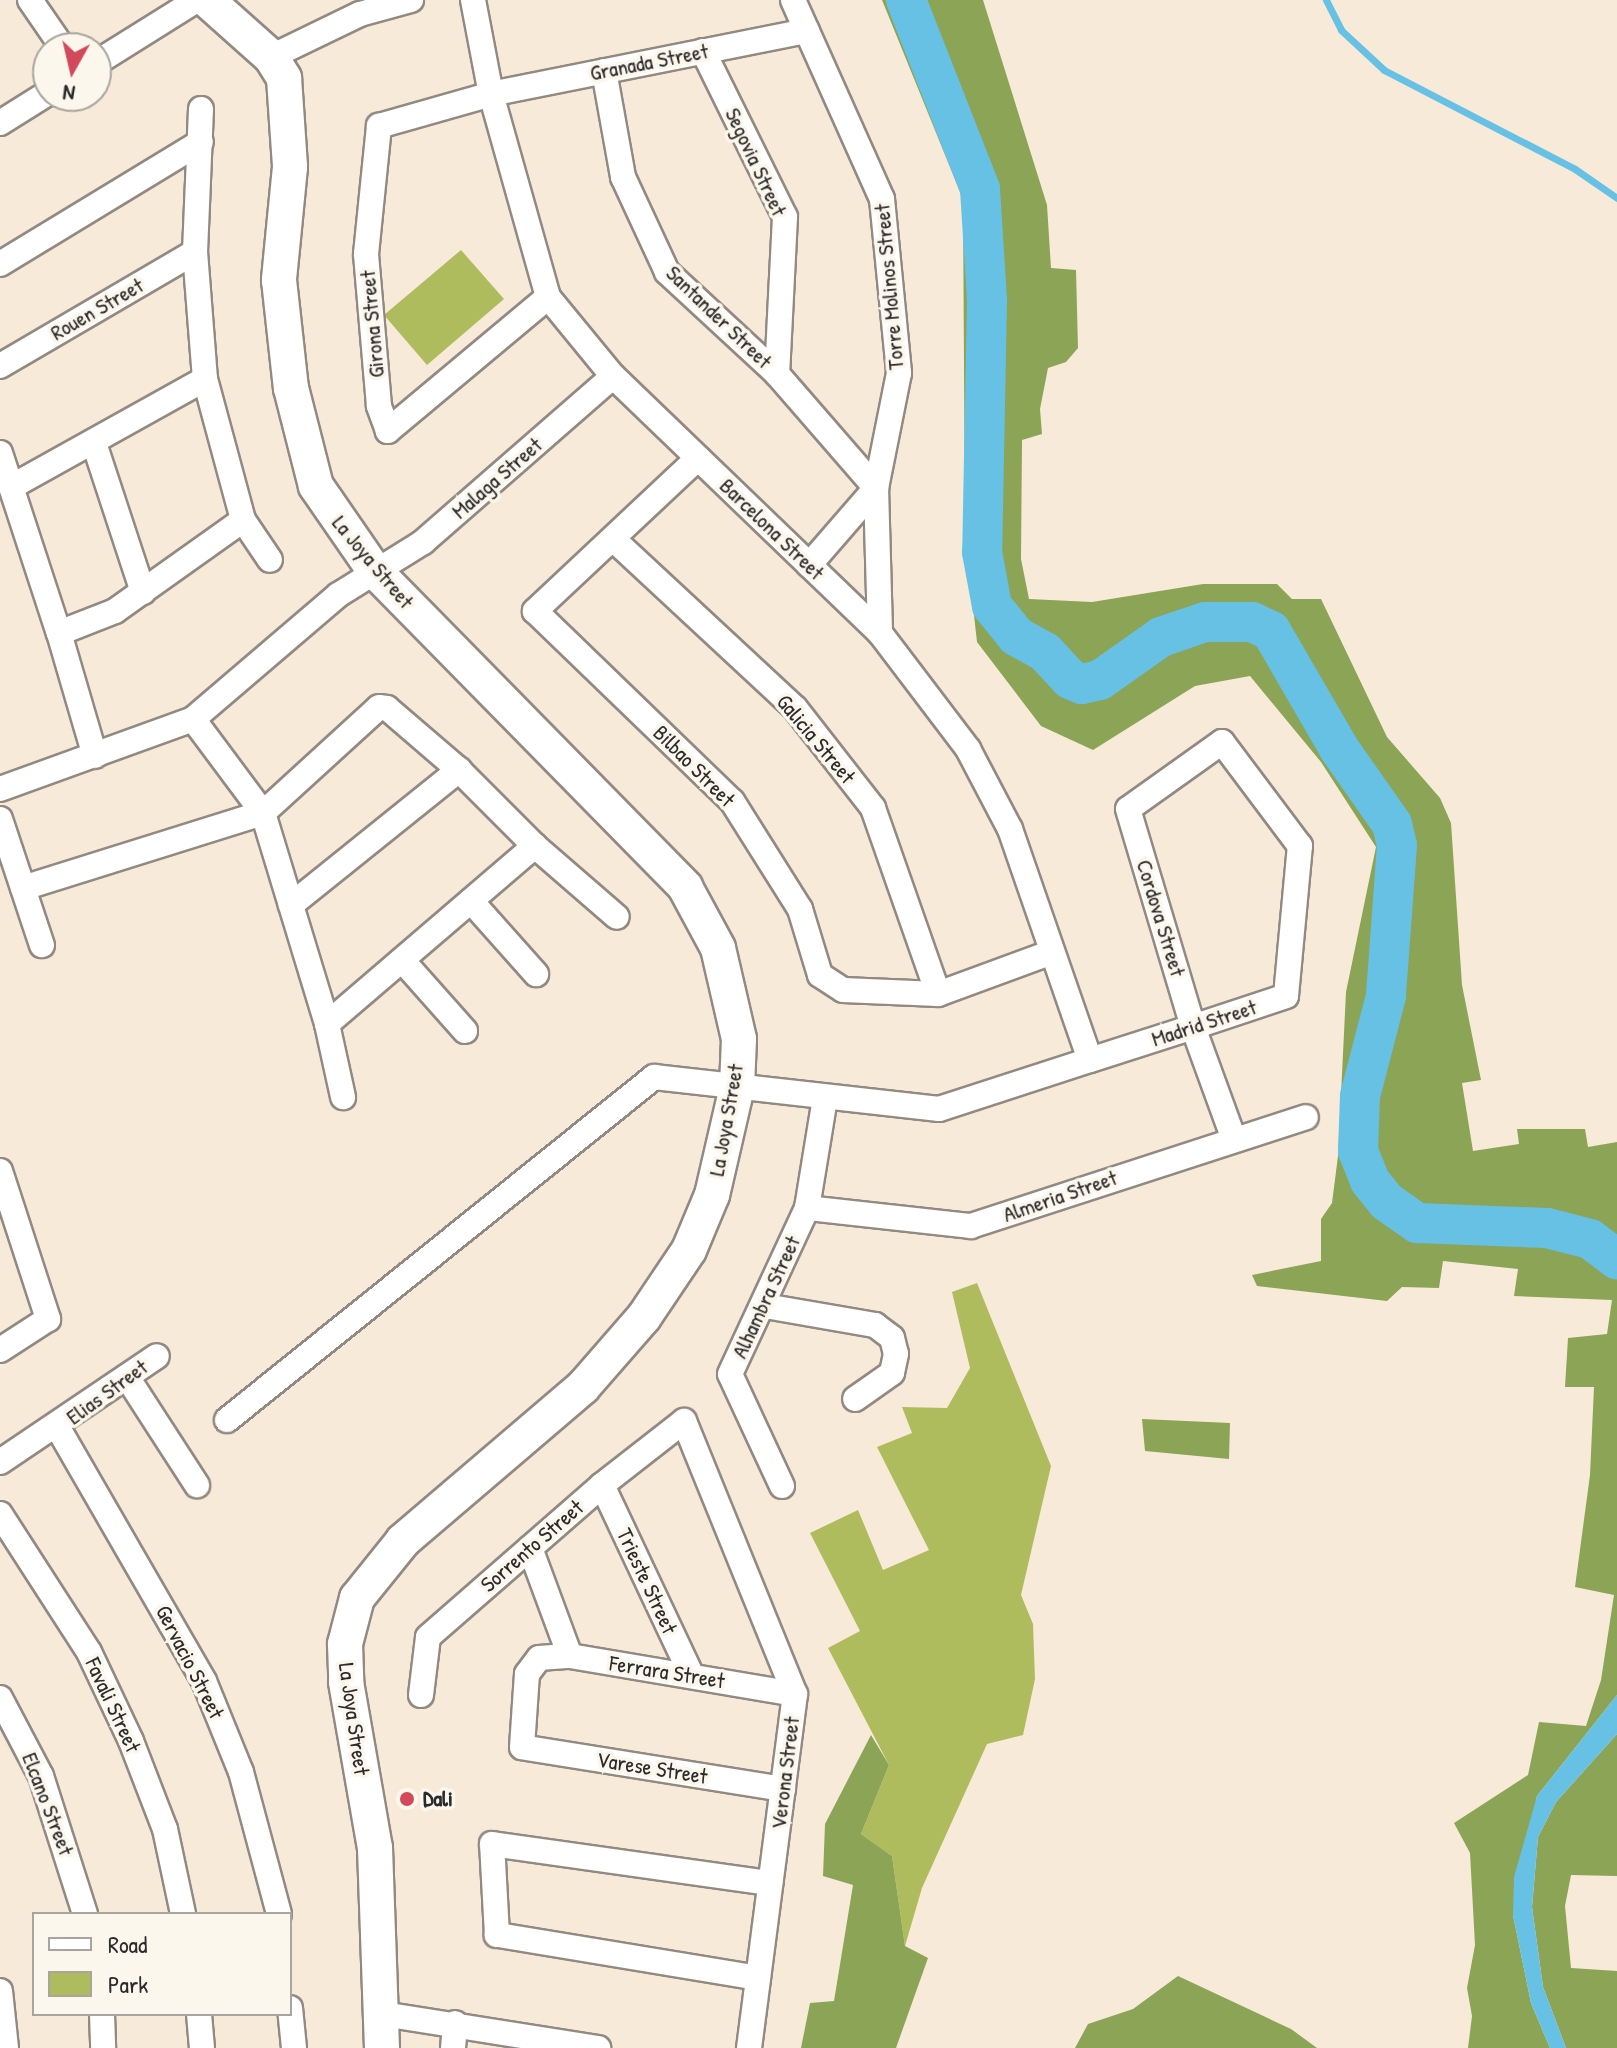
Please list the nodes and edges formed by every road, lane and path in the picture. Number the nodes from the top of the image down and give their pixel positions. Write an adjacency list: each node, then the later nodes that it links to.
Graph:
1 (30, 0): 8 (street)
2 (197, 0): 10 (street)
3 (207, 0): 11 (street, La Joya Street)
4 (411, 0): 11 (street)
5 (473, 0): 13 (street, Barcelona Street)
6 (793, 0): 7 (street, Torre Molinos Street)
7 (807, 31): 9 (street, Granada Street); 29 (street, Torre Molinos Street)
8 (52, 32)
9 (703, 51): 12 (street, Granada Street); 22 (street, Segovia Street)
10 (112, 53)
11 (271, 57): 34 (street, La Joya Street)
12 (604, 71): 13 (street, Granada Street); 22 (street, Santander Street)
13 (491, 94): 20 (street, Barcelona Street); 20 (street, Girona Street)
14 (32, 103): 16 (street)
15 (201, 109): 17 (street)
16 (0, 123)
17 (201, 142): 18 (street); 19 (street)
18 (195, 252): 21 (street, Rouen Street); 24 (street)
19 (0, 264)
20 (548, 297): 23 (street, Barcelona Street)
21 (0, 366)
22 (777, 374): 29 (street, Santander Street)
23 (613, 376): 27 (street, Barcelona Street); 34 (street, Malaga Street)
24 (205, 379): 25 (street); 30 (street)
25 (94, 443): 28 (street); 35 (street)
26 (0, 453): 28 (street)
27 (698, 458): 31 (street, Bilbao Street); 33 (street, Barcelona Street)
28 (11, 487): 36 (street)
29 (876, 488): 33 (street, Torre Molinos Street); 37 (street)
30 (243, 520): 32 (street); 35 (street)
31 (613, 539): 54 (street, Galicia Street); 54 (street, Bilbao Street)
32 (270, 560)
33 (809, 565): 37 (street, Barcelona Street)
34 (374, 570): 38 (street, Malaga Street); 59 (street, La Joya Street)
35 (143, 592): 36 (street)
36 (59, 633): 39 (street)
37 (880, 633): 51 (street, Barcelona Street)
38 (193, 719): 39 (street, Malaga Street); 43 (street)
39 (95, 756): 41 (street, Malaga Street)
40 (459, 770): 43 (street); 45 (street); 48 (street)
41 (0, 789)
42 (1128, 809): 56 (street, Cordova Street); 56 (street, Madrid Street)
43 (263, 813): 46 (street); 48 (street)
44 (0, 819): 46 (street)
45 (535, 846): 47 (street); 49 (street)
46 (23, 888): 50 (street)
47 (471, 901): 52 (street); 53 (street)
48 (291, 905): 55 (street)
49 (617, 917)
50 (42, 945)
51 (1052, 952): 54 (street, Bilbao Street); 58 (street, Barcelona Street)
52 (402, 960): 55 (street); 57 (street)
53 (536, 974)
54 (938, 994)
55 (327, 1024): 60 (street)
56 (1193, 1027): 58 (street, Madrid Street); 63 (street, Cordova Street)
57 (465, 1031)
58 (1090, 1060): 61 (street, Madrid Street)
59 (737, 1087): 61 (street, Madrid Street); 71 (street, Madrid Street); 93 (street, La Joya Street)
60 (343, 1097)
61 (825, 1098): 65 (street, Alhambra Street)
62 (1306, 1117): 63 (street, Almeria Street)
63 (1233, 1137): 65 (street, Almeria Street)
64 (0, 1171): 67 (street)
65 (807, 1208): 66 (street, Alhambra Street)
66 (765, 1306): 70 (street); 77 (street, Alhambra Street)
67 (0, 1350)
68 (157, 1356): 69 (street, Elias Street)
69 (127, 1377): 73 (street, Elias Street); 75 (street)
70 (855, 1399)
71 (227, 1420)
72 (684, 1421): 76 (street, Sorrento Street); 82 (street, Verona Street)
73 (58, 1428): 74 (street, Elias Street); 90 (street, Gervacio Street)
74 (0, 1462)
75 (197, 1485)
76 (602, 1485): 79 (street, Sorrento Street); 81 (street, Trieste Street)
77 (782, 1486)
78 (0, 1514): 89 (street, Favali Street)
79 (530, 1548): 80 (street); 83 (street, Sorrento Street)
80 (570, 1656): 81 (street, Ferrara Street); 85 (street, Ferrara Street)
81 (692, 1676): 82 (street, Ferrara Street)
82 (795, 1694): 86 (street, Verona Street)
83 (421, 1695)
84 (0, 1698): 88 (street, Elcano Street)
85 (522, 1747): 86 (street, Varese Street)
86 (783, 1789): 87 (street, Verona Street)
87 (770, 1883): 91 (street, Verona Street); 91 (street)
88 (84, 1912)
89 (183, 1912)
90 (278, 1912)
91 (758, 1978): 105 (street, Verona Street)
92 (0, 1991): 98 (street)
93 (383, 2014): 97 (street); 102 (street, La Joya Street)
94 (102, 2016): 99 (street)
95 (199, 2016): 100 (street)
96 (291, 2016): 101 (street)
97 (455, 2023): 103 (street); 104 (street)
98 (6, 2048)
99 (103, 2048)
100 (202, 2048)
101 (294, 2048)
102 (382, 2048)
103 (453, 2048)
104 (598, 2048)
105 (749, 2048)

